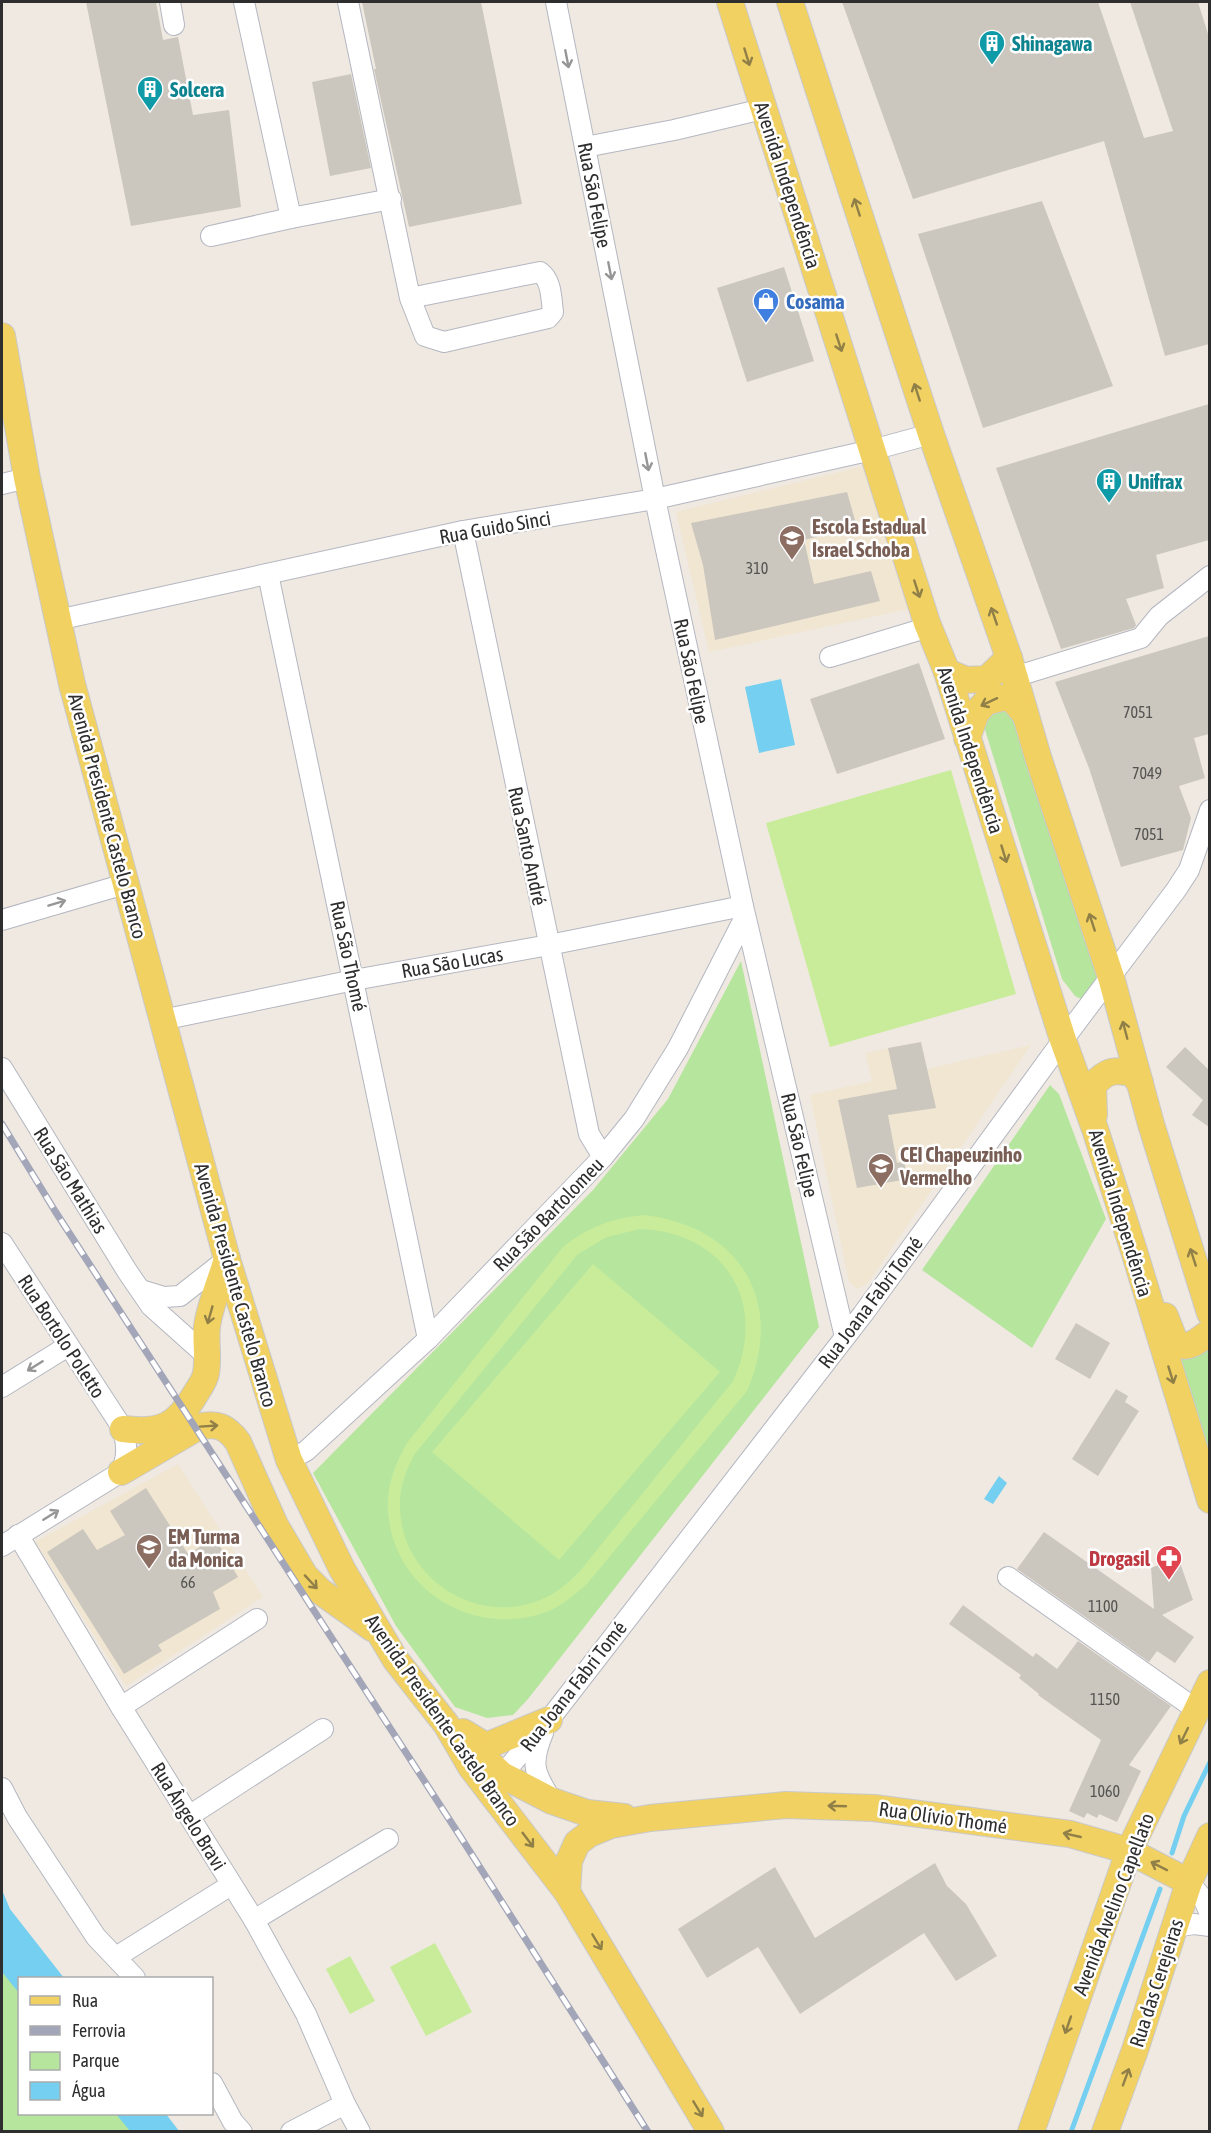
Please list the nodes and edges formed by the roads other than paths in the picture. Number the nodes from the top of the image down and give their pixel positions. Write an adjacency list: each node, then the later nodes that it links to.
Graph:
1 (170, 2): 7 (street)
2 (244, 2): 11 (street)
3 (348, 2): 10 (street)
4 (556, 2): 9 (street, Rua São Felipe, one-way to 9)
5 (730, 2): 8 (main road, Avenida Independência, one-way to 8)
6 (790, 2): 15 (main road, one-way to 6)
7 (174, 25)
8 (763, 110): 9 (street); 16 (main road, Avenida Independência, one-way to 16)
9 (585, 147): 19 (street, Rua São Felipe, one-way to 19)
10 (391, 200): 11 (street); 13 (street)
11 (291, 218): 12 (street)
12 (211, 236)
13 (410, 298): 13 (street)
14 (2, 336): 17 (main road, Avenida Presidente Castelo Branco)
15 (931, 434): 16 (street, Rua Guido Sinci); 26 (main road, one-way to 15)
16 (872, 450): 19 (street, Rua Guido Sinci); 24 (main road, Avenida Independência, one-way to 24)
17 (27, 478): 18 (street); 23 (main road, Avenida Presidente Castelo Branco)
18 (2, 484)
19 (655, 499): 20 (street, Rua Guido Sinci); 32 (street, Rua São Felipe)
20 (463, 531): 21 (street, Rua Guido Sinci); 34 (street, Rua Santo André)
21 (268, 574): 23 (street, Rua Guido Sinci); 36 (street, Rua São Thomé)
22 (1209, 576): 26 (street)
23 (59, 622): 31 (main road, Avenida Presidente Castelo Branco)
24 (929, 627): 25 (street); 27 (main road, Avenida Independência)
25 (830, 657)
26 (1011, 667): 27 (main road); 28 (main road)
27 (947, 672): 29 (main road, Avenida Independência)
28 (1025, 714): 29 (main road, one-way to 29); 35 (main road, one-way to 28)
29 (968, 738): 38 (main road, Avenida Independência, one-way to 38)
30 (1209, 810): 35 (street, Rua Joana Fabri Tomé)
31 (125, 884): 33 (street, one-way to 31); 37 (main road, Avenida Presidente Castelo Branco)
32 (744, 912): 34 (street, Rua São Lucas); 42 (street, Rua São Bartolomeu); 49 (street, Rua São Felipe)
33 (2, 920)
34 (549, 945): 36 (street, Rua São Lucas); 42 (street, Rua Santo André)
35 (1111, 977): 38 (street, Rua Joana Fabri Tomé); 40 (main road, one-way to 35)
36 (354, 980): 37 (street, Rua São Lucas); 50 (street, Rua São Thomé)
37 (162, 1020): 44 (main road, Avenida Presidente Castelo Branco)
38 (1063, 1040): 41 (main road, Avenida Independência); 49 (street, Rua Joana Fabri Tomé)
39 (2, 1068): 46 (street, Rua São Mathias)
40 (1140, 1083): 41 (main road); 47 (main road, one-way to 40)
41 (1095, 1130): 45 (main road, Avenida Independência)
42 (603, 1157): 50 (street, Rua São Bartolomeu)
43 (2, 1243): 51 (street, Rua Bortolo Poletto)
44 (227, 1259): 46 (street); 52 (main road, one-way to 52); 55 (main road, Avenida Presidente Castelo Branco)
45 (1140, 1275): 48 (main road); 57 (main road, Avenida Independência, one-way to 57)
46 (141, 1290): 52 (street, Rua São Mathias)
47 (1209, 1313)
48 (1209, 1332)
49 (845, 1337): 66 (street, Rua Joana Fabri Tomé)
50 (428, 1339): 55 (street, Rua São Bartolomeu)
51 (68, 1346): 53 (street, one-way to 53); 54 (street, Rua Bortolo Poletto)
52 (208, 1357): 54 (main road)
53 (2, 1387)
54 (123, 1429): 56 (street)
55 (289, 1460): 62 (main road, Avenida Presidente Castelo Branco)
56 (121, 1472): 58 (street, one-way to 56); 62 (main road, one-way to 62)
57 (1209, 1500)
58 (18, 1535): 59 (street); 64 (street, Rua Ângelo Bravi)
59 (2, 1546)
60 (1008, 1577): 65 (street)
61 (257, 1619): 64 (street)
62 (380, 1634): 67 (main road, Avenida Presidente Castelo Branco)
63 (1209, 1683): 65 (main road, Avenida Avelino Capellato)
64 (121, 1707): 73 (street, Rua Ângelo Bravi)
65 (1197, 1710): 77 (main road, Avenida Avelino Capellato, one-way to 77)
66 (549, 1720): 67 (main road); 70 (street, Rua Joana Fabri Tomé); 72 (street)
67 (446, 1724): 69 (main road, Avenida Presidente Castelo Branco); 70 (main road)
68 (322, 1730): 73 (street)
69 (471, 1767): 70 (main road); 80 (main road, Avenida Presidente Castelo Branco, one-way to 80)
70 (502, 1775): 72 (main road)
71 (2, 1788): 85 (street)
72 (552, 1801): 74 (main road)
73 (189, 1816): 79 (street, Rua Ângelo Bravi)
74 (650, 1818): 77 (main road, Rua Olívio Thomé, one-way to 74); 80 (main road)
75 (1209, 1836): 78 (main road, Rua das Cerejeiras)
76 (388, 1839): 82 (street)
77 (1129, 1851): 78 (main road, Rua Olívio Thomé, one-way to 77); 93 (main road, Avenida Avelino Capellato, one-way to 93)
78 (1189, 1882): 81 (street, Rua Olívio Thomé); 84 (main road, Rua das Cerejeiras)
79 (231, 1885): 82 (street, Rua Ângelo Bravi); 85 (street)
80 (567, 1892): 92 (main road, Avenida Presidente Castelo Branco, one-way to 92)
81 (1209, 1914)
82 (254, 1920): 88 (street, Rua Ângelo Bravi)
83 (1209, 1926): 84 (street)
84 (1175, 1927): 94 (main road, Rua das Cerejeiras, one-way to 84)
85 (116, 1957): 86 (street)
86 (134, 1977)
87 (213, 2085): 89 (street)
88 (345, 2104): 90 (street); 91 (street, Rua Ângelo Bravi)
89 (242, 2132)
90 (291, 2132)
91 (360, 2132)
92 (711, 2132)
93 (1031, 2132)
94 (1106, 2132)

